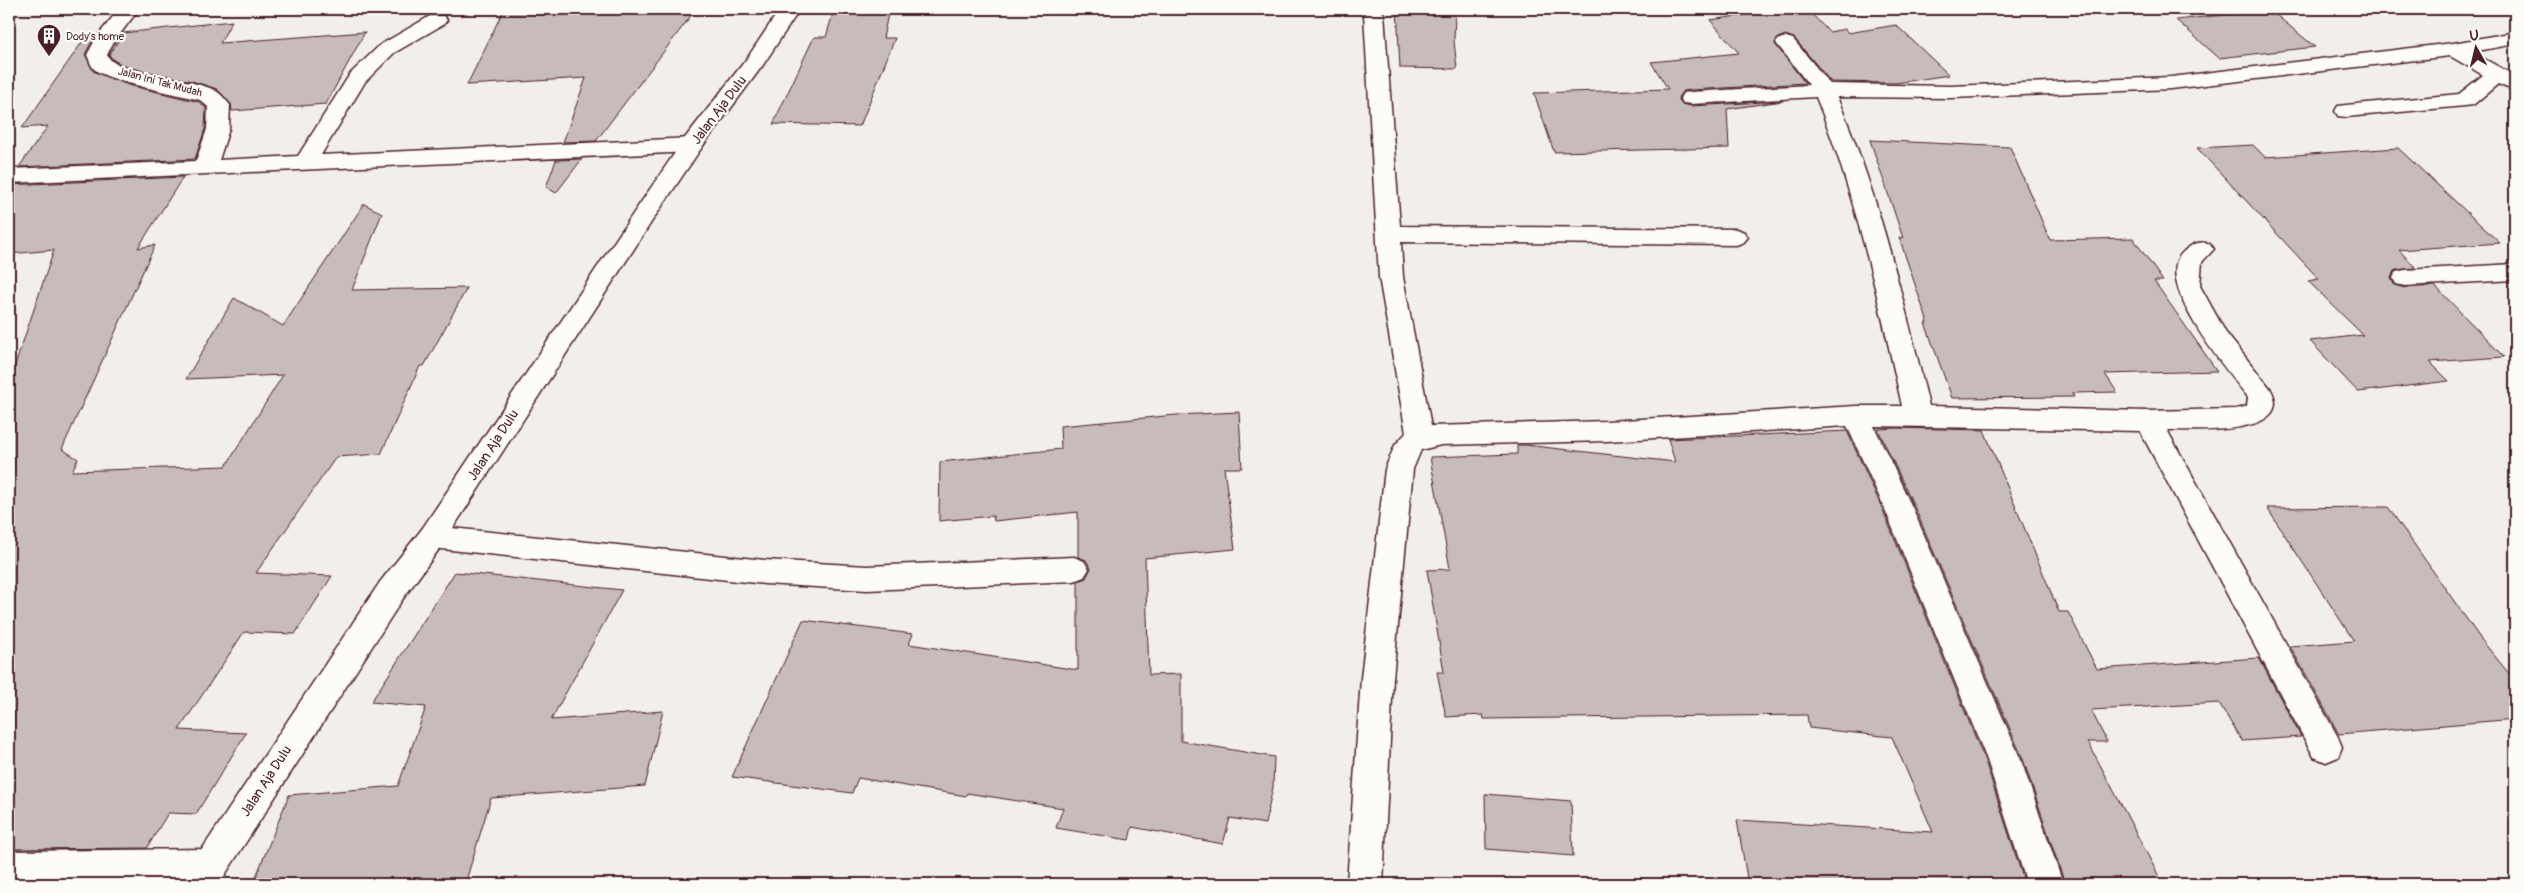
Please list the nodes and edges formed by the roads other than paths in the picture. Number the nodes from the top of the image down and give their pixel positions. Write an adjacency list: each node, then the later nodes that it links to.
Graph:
1 (129, 9): 14 (street, Jalan Ini Tak Mudah)
2 (790, 9): 12 (street, Jalan Aja Dulu)
3 (1374, 14): 16 (street)
4 (437, 20): 13 (street)
5 (2515, 38): 7 (street)
6 (1786, 43): 9 (street)
7 (2445, 50): 8 (street); 9 (street)
8 (2506, 80): 11 (street)
9 (1824, 90): 10 (street); 22 (street)
10 (1691, 98)
11 (2346, 111)
12 (692, 145): 13 (street); 25 (street, Jalan Aja Dulu)
13 (304, 164): 14 (street)
14 (205, 166): 15 (street)
15 (9, 176)
16 (1388, 234): 17 (street); 24 (street)
17 (1736, 237)
18 (2202, 249): 23 (street)
19 (2515, 272): 20 (street)
20 (2405, 278)
21 (1856, 416): 22 (street); 24 (street); 31 (street)
22 (1918, 416): 23 (street)
23 (2148, 421): 27 (street)
24 (1420, 438): 30 (street)
25 (432, 537): 26 (street); 29 (street, Jalan Aja Dulu)
26 (1074, 569)
27 (2326, 747)
28 (9, 868): 29 (street)
29 (205, 875)
30 (1365, 884)
31 (2045, 884)

